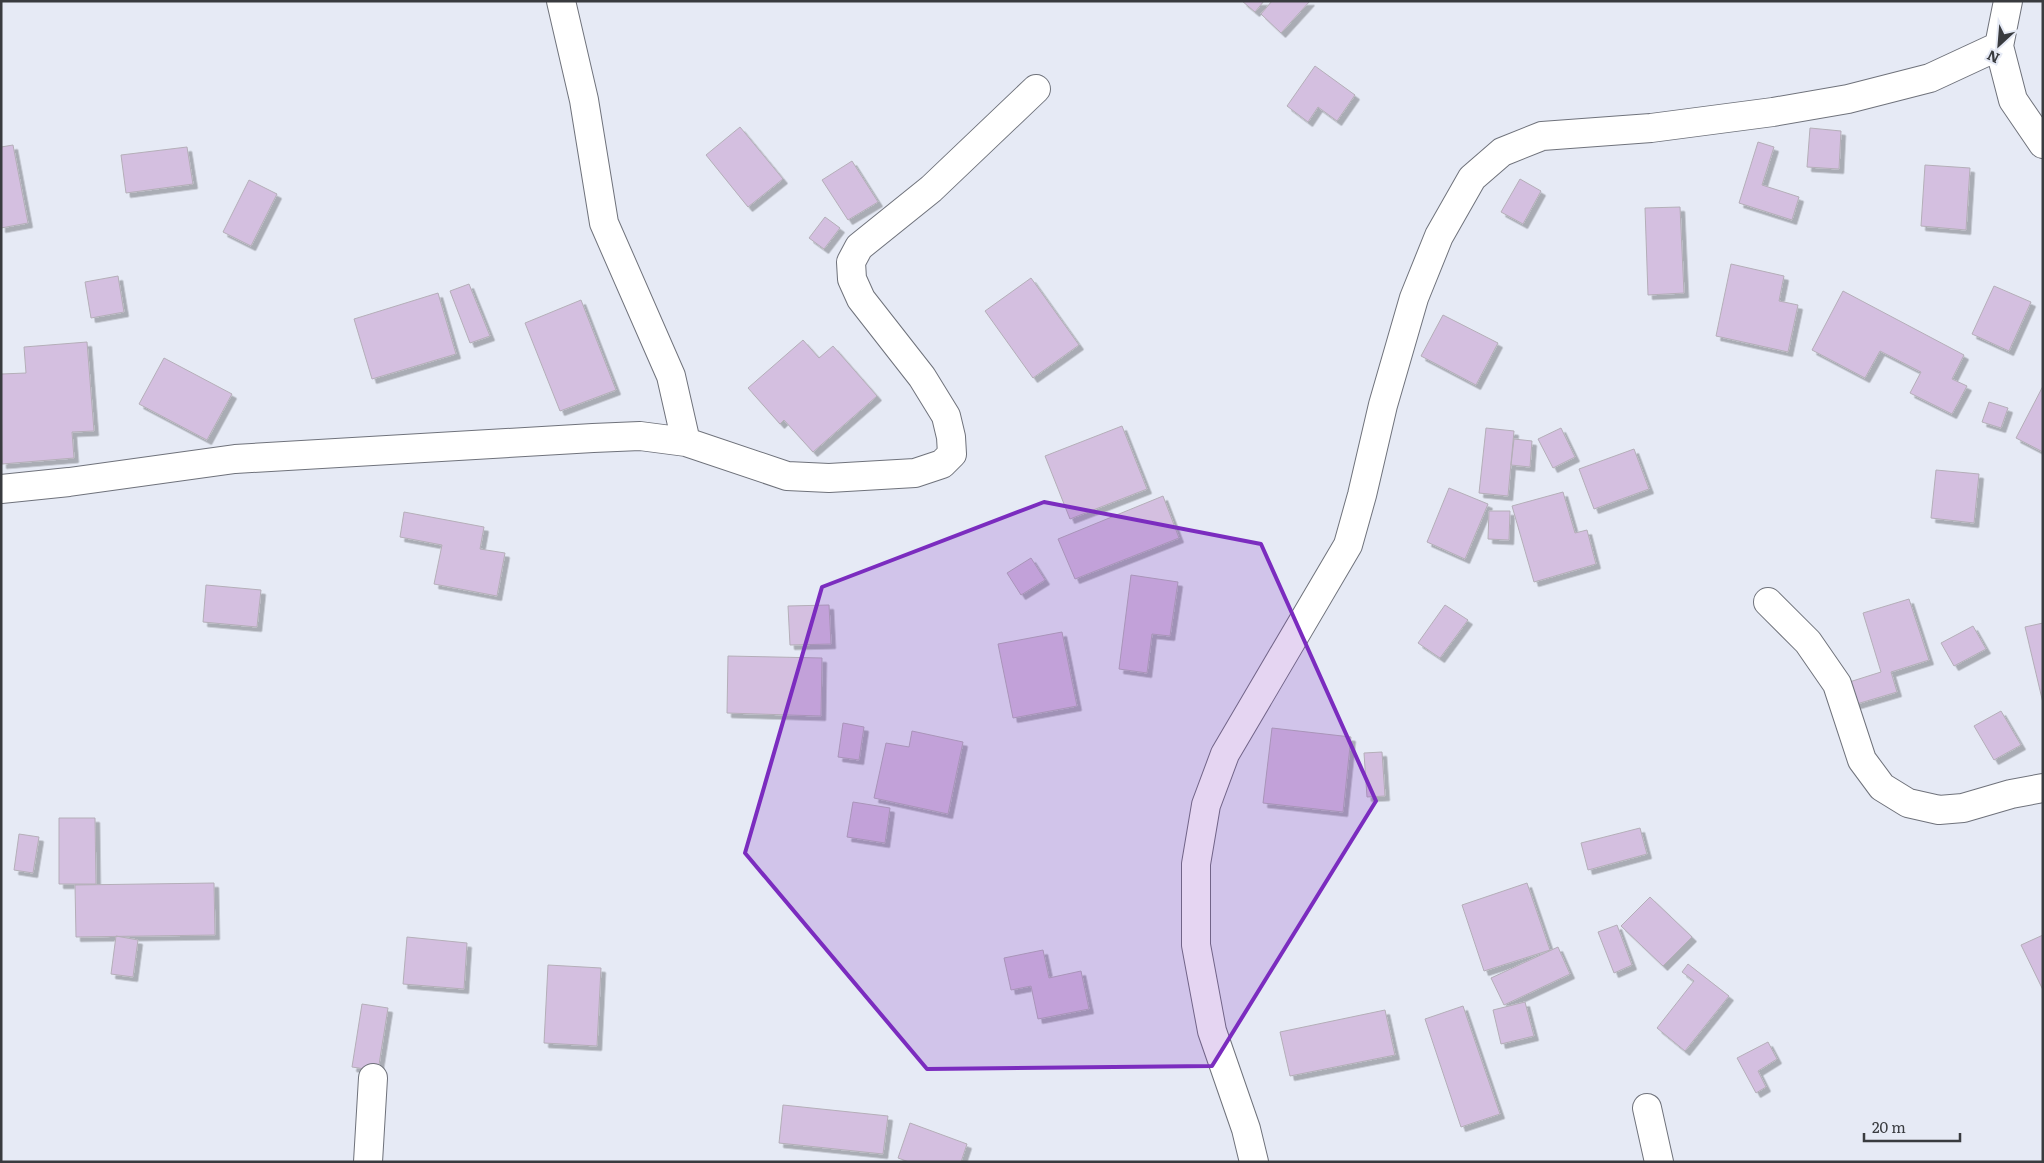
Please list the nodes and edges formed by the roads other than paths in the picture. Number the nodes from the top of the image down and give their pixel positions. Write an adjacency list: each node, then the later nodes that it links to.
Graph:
1 (561, 1): 6 (street)
2 (2008, 1): 3 (street)
3 (1999, 46): 5 (street); 13 (street)
4 (1036, 89): 6 (street)
5 (2043, 144)
6 (686, 442): 7 (street)
7 (1, 489)
8 (1768, 602): 9 (street)
9 (2043, 788)
10 (373, 1078): 12 (street)
11 (1647, 1108): 14 (street)
12 (368, 1162)
13 (1254, 1162)
14 (1659, 1162)

